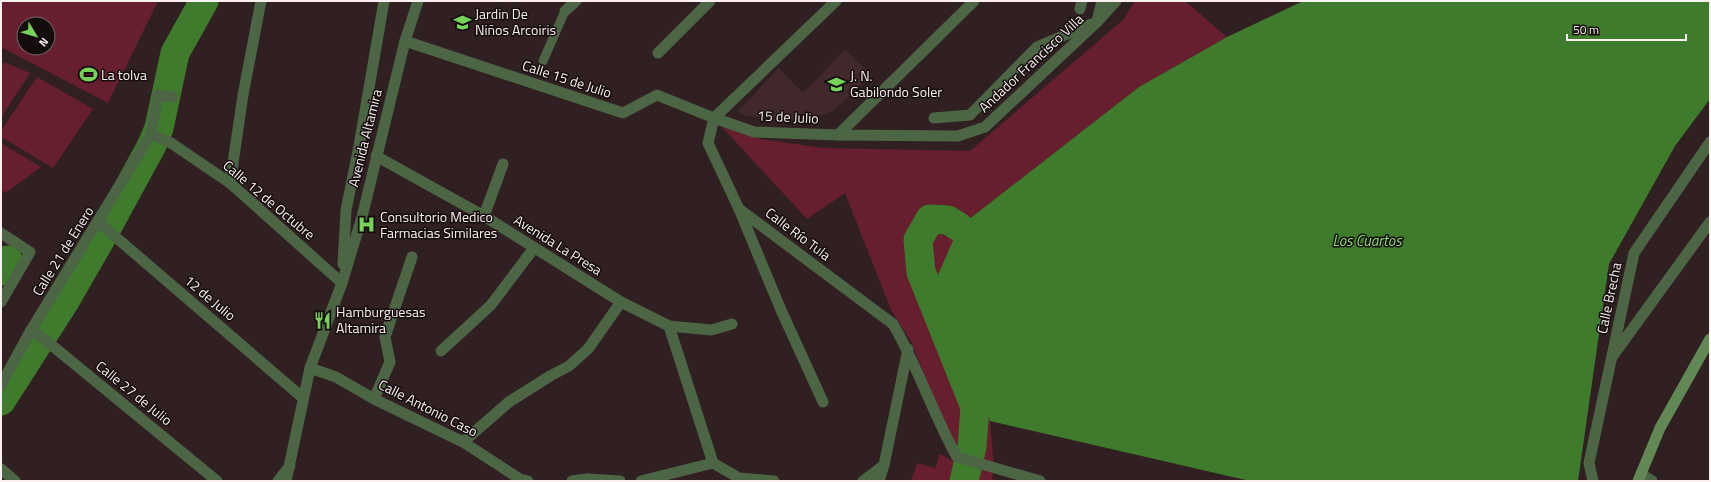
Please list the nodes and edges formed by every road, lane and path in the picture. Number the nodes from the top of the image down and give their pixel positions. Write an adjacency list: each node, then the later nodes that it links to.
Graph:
1 (261, 1): 23 (street)
2 (384, 1): 31 (street, Avenida Altamira)
3 (418, 1): 12 (street, Avenida Altamira)
4 (576, 1): 10 (street)
5 (710, 1): 13 (street)
6 (836, 1): 16 (street)
7 (974, 1): 19 (street)
8 (1102, 1): 11 (street)
9 (1116, 1): 11 (street)
10 (567, 6): 14 (lane)
11 (1097, 22): 17 (street, Andador Francisco Villa); 19 (street, Andador Francisco Villa)
12 (405, 41): 16 (street, Calle 15 de Julio); 21 (street, Avenida Altamira)
13 (658, 53)
14 (543, 61)
15 (173, 97): 18 (street)
16 (714, 118): 19 (street, 15 de Julio); 24 (street, Calle Río Tula)
17 (934, 118)
18 (151, 134): 23 (street, Calle 12 de Octubre); 27 (street, Calle 21 de Enero)
19 (838, 135)
20 (1710, 142): 40 (street, Calle Brecha)
21 (376, 156): 25 (street, Avenida La Presa); 31 (street, Avenida Altamira)
22 (503, 164): 25 (street)
23 (230, 183): 31 (street, Calle 12 de Octubre)
24 (740, 209): 38 (street, Calle Río Tula); 45 (street)
25 (484, 216): 29 (street, Avenida La Presa)
26 (1710, 222): 40 (street)
27 (101, 223): 36 (street, Calle 21 de Enero); 43 (street, 12 de Julio)
28 (1, 233): 32 (street)
29 (534, 248): 33 (street, Avenida La Presa); 39 (street)
30 (412, 257): 44 (street)
31 (342, 283): 41 (street, Avenida Altamira)
32 (1, 302)
33 (621, 302): 35 (street, Avenida La Presa); 46 (street)
34 (732, 324): 35 (street, Avenida La Presa)
35 (670, 326): 47 (street)
36 (31, 330): 42 (street, Calle 21 de Enero); 53 (street, Calle 27 de Julio)
37 (1709, 341): 51 (main road)
38 (908, 349): 48 (street); 63 (street, Calle Río Tula)
39 (441, 351)
40 (1612, 357): 64 (street, Calle Brecha)
41 (310, 368): 43 (street, Avenida Altamira); 44 (street, Calle Antonio Caso)
42 (2, 380)
43 (303, 398): 49 (street, Avenida Altamira)
44 (374, 399): 46 (street, Calle Antonio Caso)
45 (823, 402)
46 (463, 442): 56 (street, Calle Antonio Caso)
47 (713, 463): 59 (street); 60 (street)
48 (884, 465): 61 (street); 62 (street)
49 (290, 466): 54 (street); 55 (street, Avenida Altamira)
50 (1, 469): 52 (street)
51 (1640, 478): 65 (street)
52 (15, 481)
53 (217, 481)
54 (278, 481)
55 (286, 481)
56 (528, 481)
57 (572, 481): 58 (street)
58 (620, 481)
59 (640, 481)
60 (774, 481)
61 (863, 481)
62 (879, 481)
63 (1040, 481)
64 (1593, 481)
65 (1652, 481)

